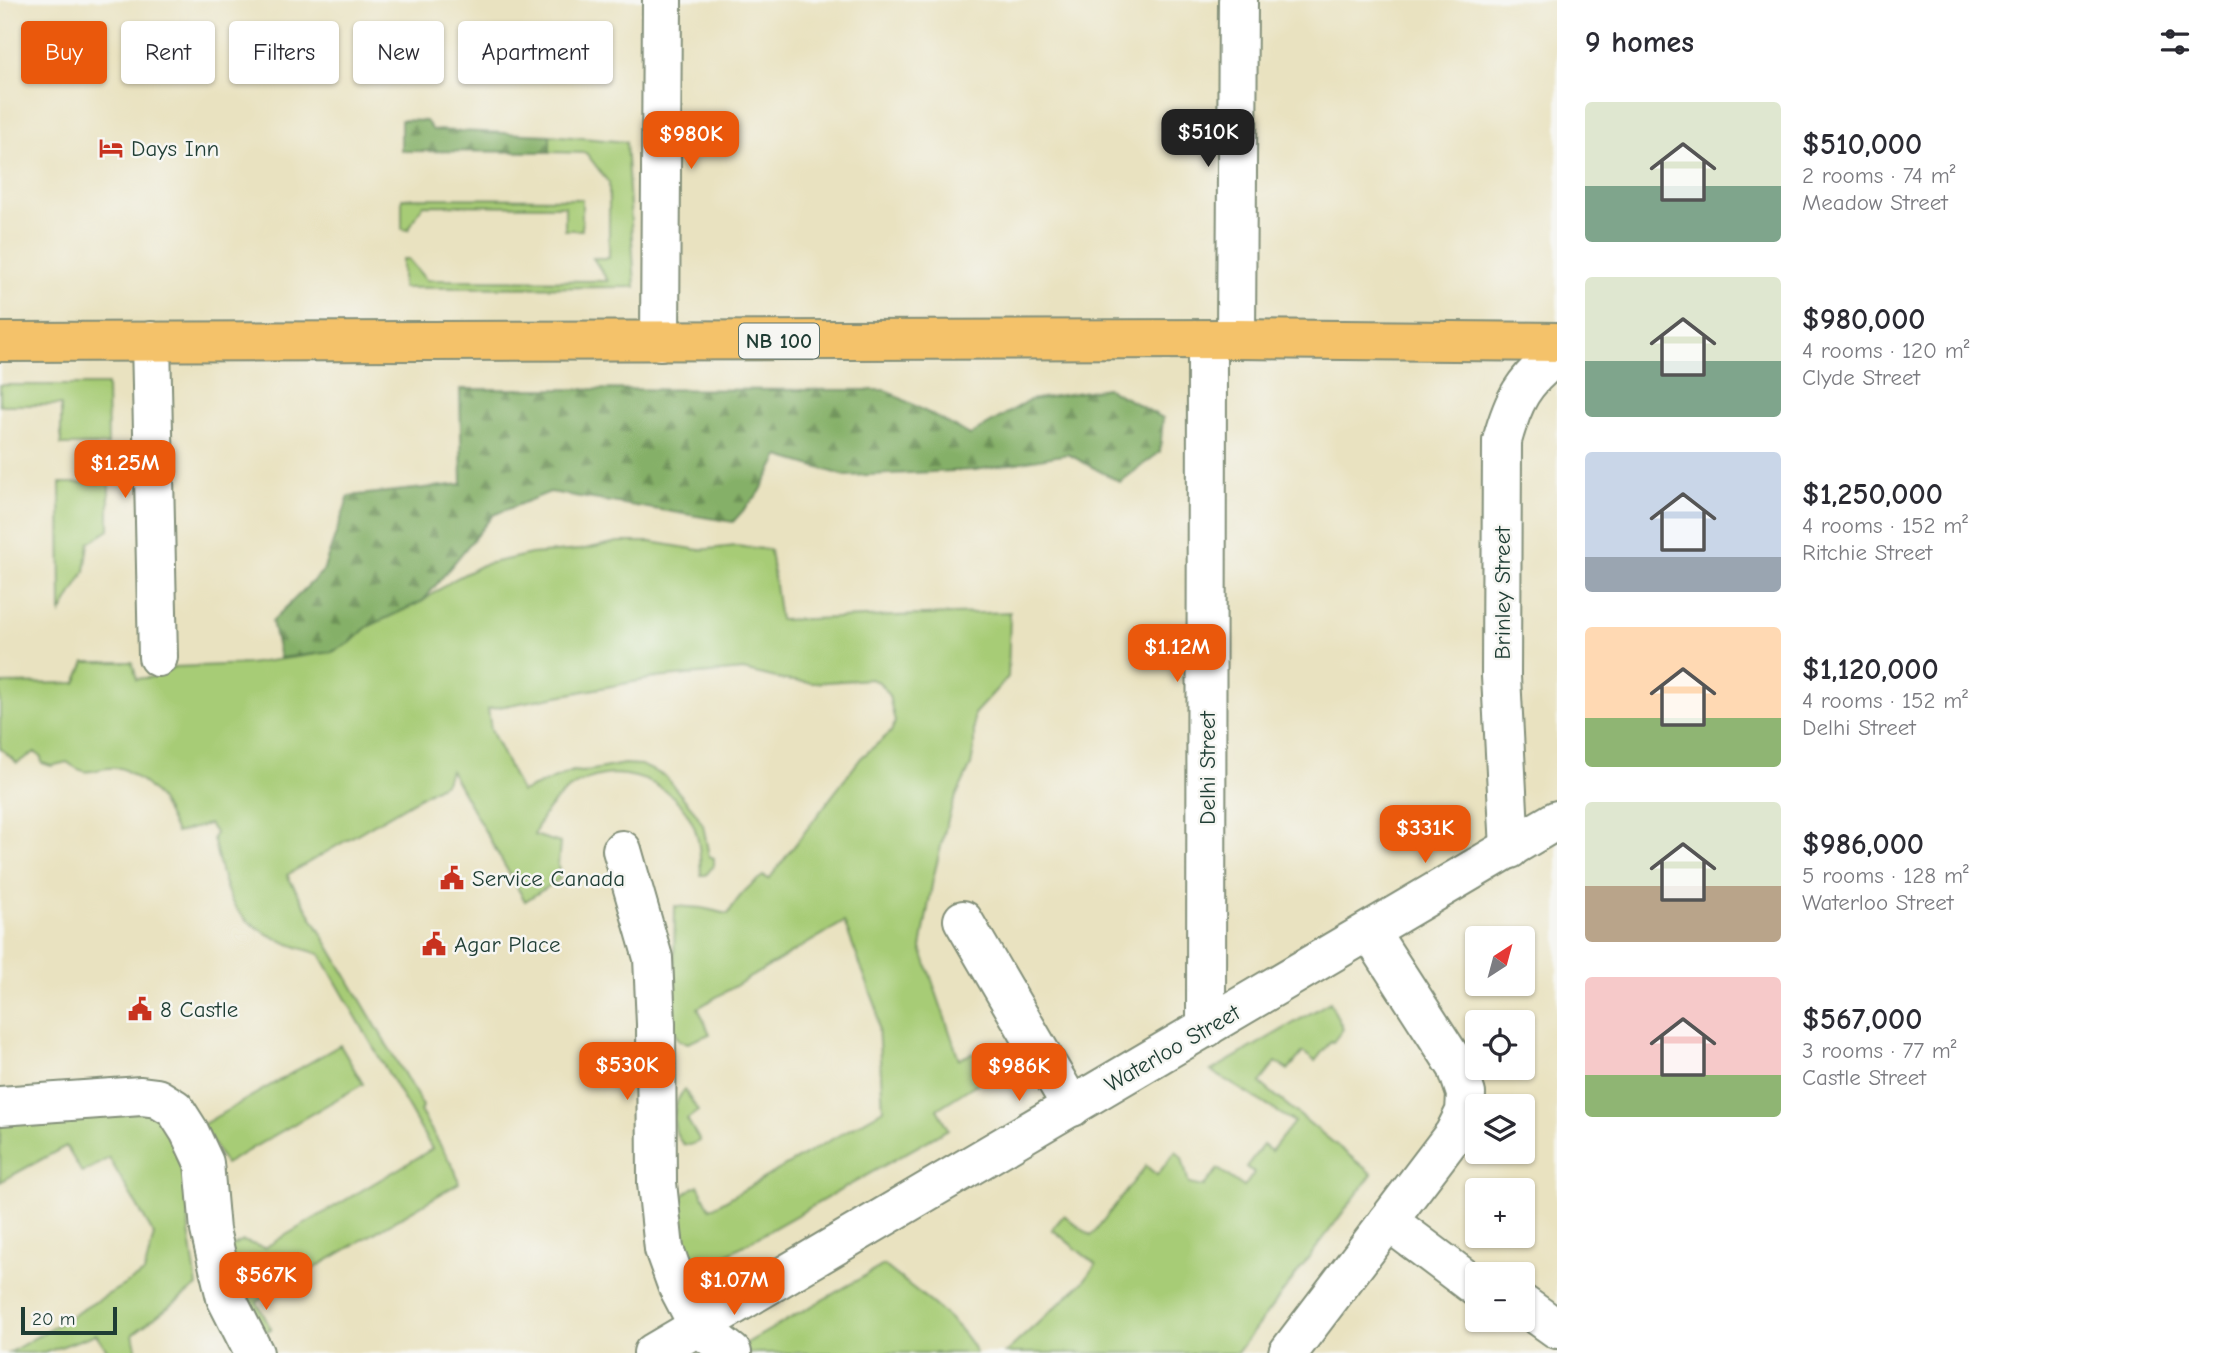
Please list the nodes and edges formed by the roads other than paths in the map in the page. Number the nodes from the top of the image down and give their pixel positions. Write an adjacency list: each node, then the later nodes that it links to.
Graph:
1 (662, 0): 5 (street)
2 (1238, 0): 3 (street, Delhi Street)
3 (1222, 340): 5 (main road, NB 100); 7 (main road, NB 100); 16 (street, Delhi Street)
4 (151, 341): 5 (main road, NB 100); 6 (main road, NB 100); 9 (street)
5 (660, 341)
6 (0, 342)
7 (1557, 342)
8 (1557, 356): 12 (street, Brinley Street)
9 (158, 657)
10 (1557, 820): 12 (street)
11 (1557, 832): 12 (street)
12 (1510, 849): 15 (street, Waterloo Street)
13 (622, 850): 22 (street)
14 (963, 920): 18 (street)
15 (1370, 932): 16 (street, Waterloo Street); 19 (street)
16 (1206, 1028): 18 (street, Waterloo Street)
17 (0, 1105): 24 (street)
18 (1072, 1107): 22 (street, Waterloo Street)
19 (1388, 1221): 20 (street); 27 (street)
20 (1465, 1279)
21 (1535, 1313): 23 (street)
22 (699, 1327): 25 (street, Waterloo Street); 26 (street)
23 (1557, 1329)
24 (254, 1353)
25 (653, 1353)
26 (732, 1353)
27 (1288, 1353)

